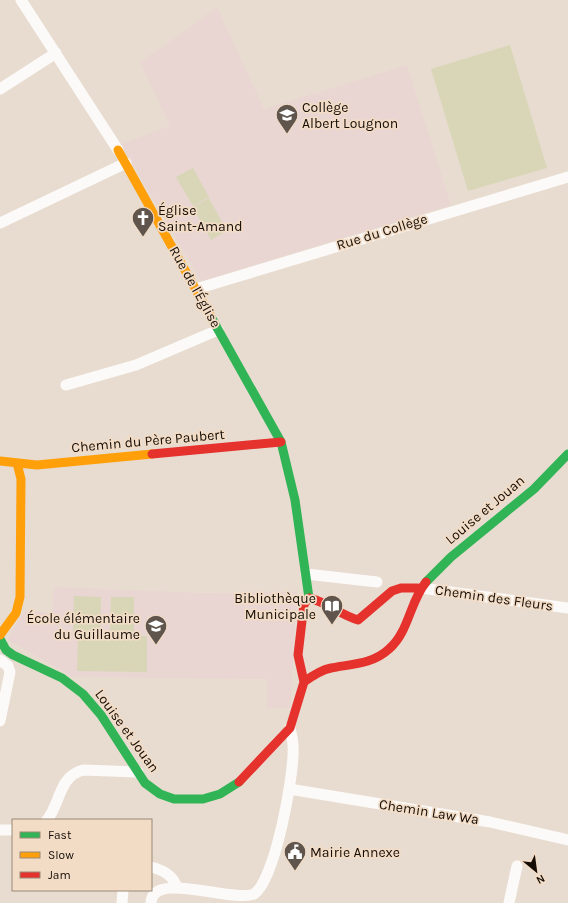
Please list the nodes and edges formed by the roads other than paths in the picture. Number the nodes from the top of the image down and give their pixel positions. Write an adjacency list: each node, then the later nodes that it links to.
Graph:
1 (21, 0): 2 (street, Rue de l'Église)
2 (56, 53): 3 (street); 4 (street, Rue de l'Église)
3 (0, 89)
4 (118, 150): 5 (main road, Rue de l'Église)
5 (126, 163): 7 (street); 8 (main road, Rue de l'Église)
6 (568, 177): 8 (street, Rue du Collège)
7 (0, 223)
8 (196, 289): 9 (main road, Rue de l'Église)
9 (218, 330): 10 (street); 11 (main road, Rue de l'Église)
10 (66, 385)
11 (281, 442): 14 (main road, Chemin du Père Paubert); 17 (main road, Rue de l'Église)
12 (568, 454): 16 (main road, Louise et Jouan)
13 (0, 460): 14 (main road)
14 (17, 463): 22 (main road)
15 (568, 466): 16 (street)
16 (556, 467): 19 (main road, Louise et Jouan)
17 (306, 574): 18 (street); 20 (main road, Rue de l'Église)
18 (376, 582)
19 (420, 588): 20 (main road); 21 (street, Chemin des Fleurs); 25 (main road, Louise et Jouan)
20 (309, 598): 25 (main road)
21 (568, 608)
22 (0, 635)
23 (0, 639): 28 (main road, Louise et Jouan)
24 (0, 660): 26 (street)
25 (304, 682): 27 (main road, Louise et Jouan)
26 (0, 721)
27 (290, 728): 28 (main road, Louise et Jouan); 29 (street)
28 (138, 772): 30 (street)
29 (289, 789): 33 (street, Chemin Law Wa); 38 (street)
30 (47, 819)
31 (0, 830): 32 (street)
32 (12, 830)
33 (568, 840)
34 (517, 866): 41 (street)
35 (152, 867): 36 (street)
36 (176, 888): 38 (street); 40 (street)
37 (123, 891): 39 (street)
38 (245, 900)
39 (122, 903)
40 (151, 903)
41 (510, 903)

